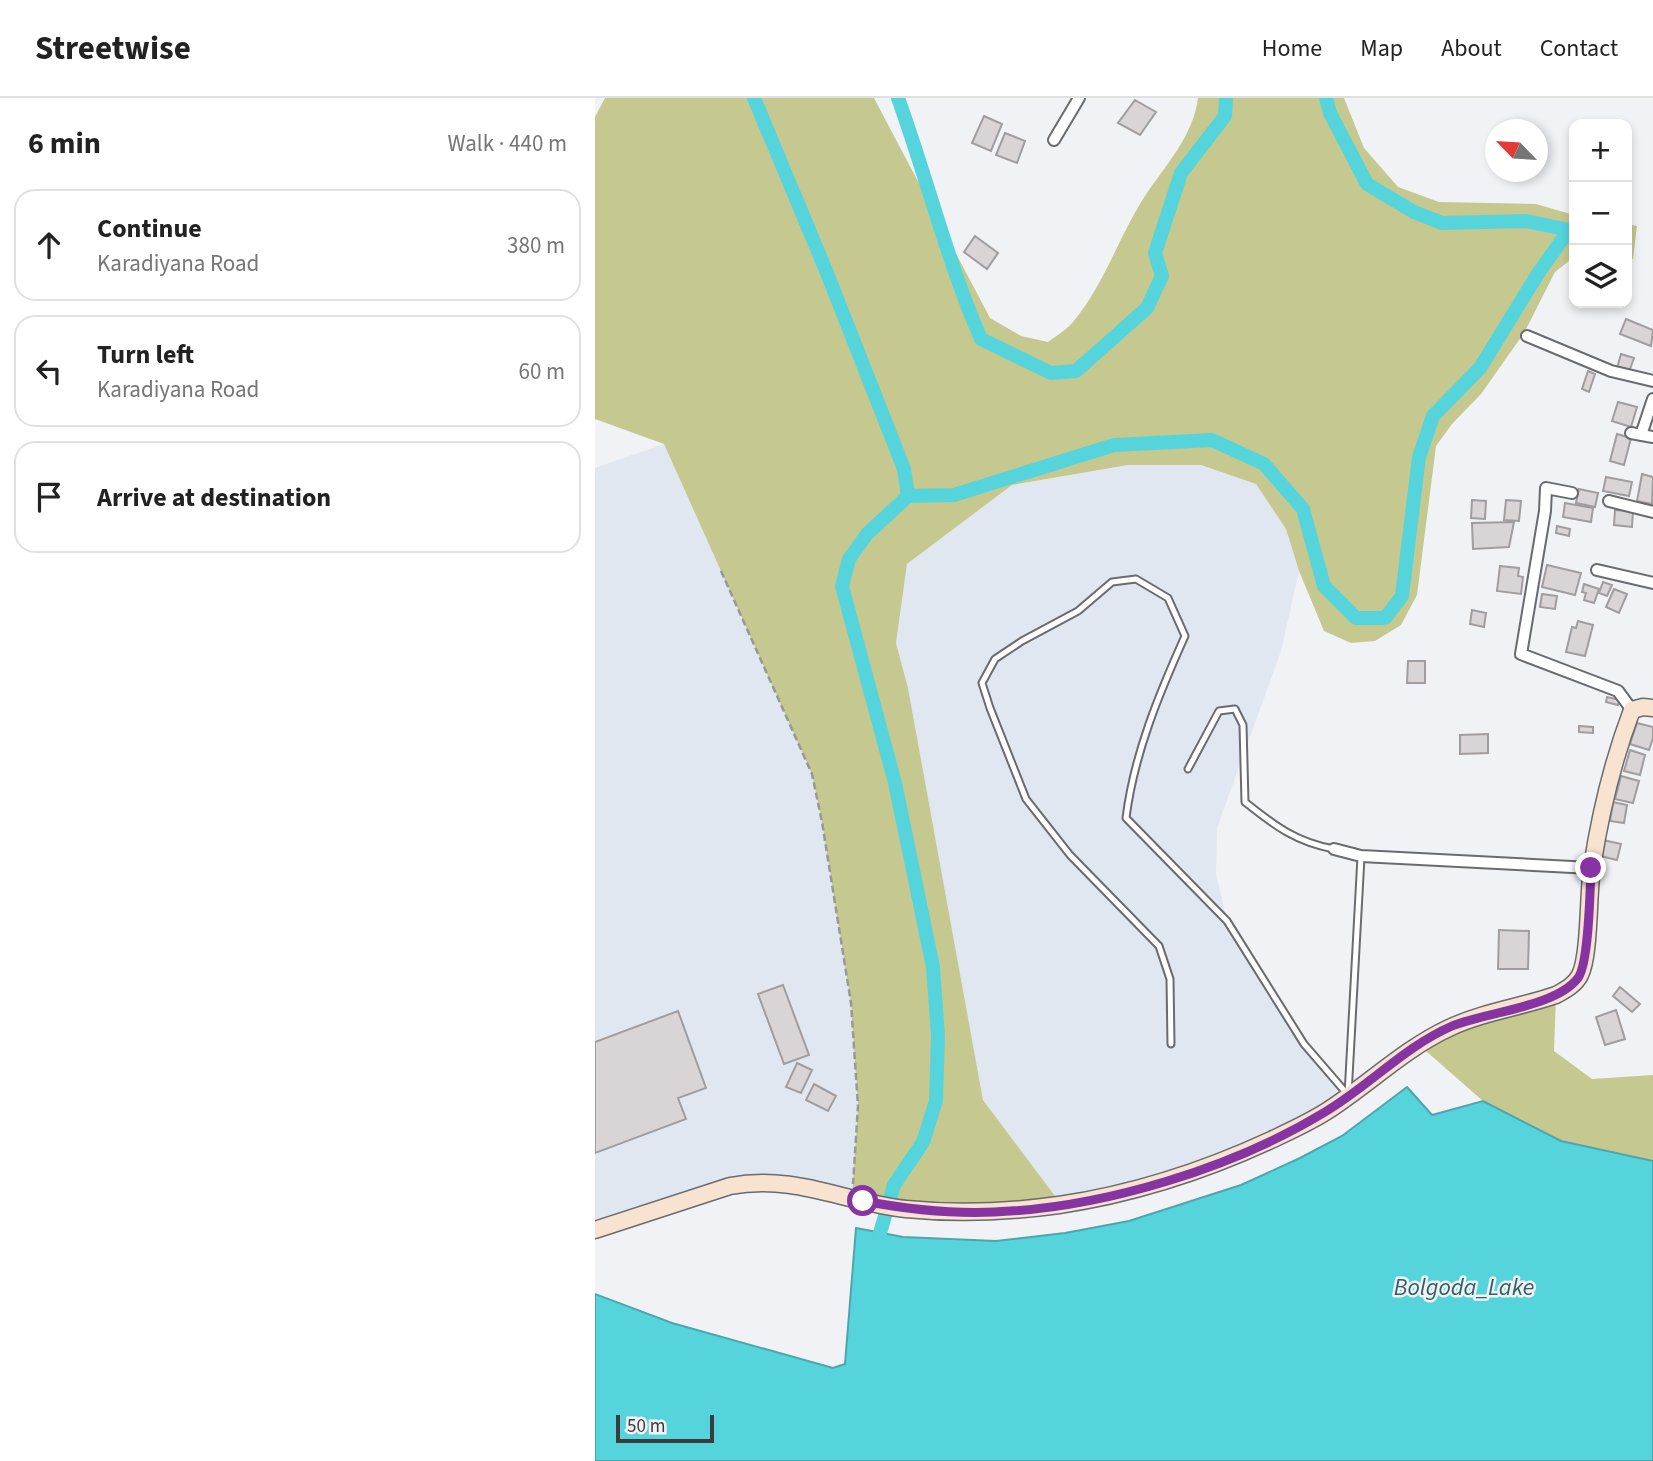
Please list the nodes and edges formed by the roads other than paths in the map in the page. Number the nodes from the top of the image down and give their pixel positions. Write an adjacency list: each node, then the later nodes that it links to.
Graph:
1 (1079, 98): 2 (street)
2 (1054, 140)
3 (1527, 336): 4 (street)
4 (1653, 381)
5 (1653, 399): 6 (street)
6 (1653, 437)
7 (1572, 493): 13 (street)
8 (1609, 501): 9 (street)
9 (1653, 512)
10 (1597, 570): 11 (street)
11 (1653, 583)
12 (1653, 708): 13 (street)
13 (1632, 710): 17 (street)
14 (1188, 769): 15 (lane)
15 (1334, 849): 16 (street)
16 (1361, 856): 17 (street); 19 (lane)
17 (1591, 868): 19 (street)
18 (1171, 1044): 19 (lane)
19 (1348, 1095): 20 (street)
20 (595, 1230)

